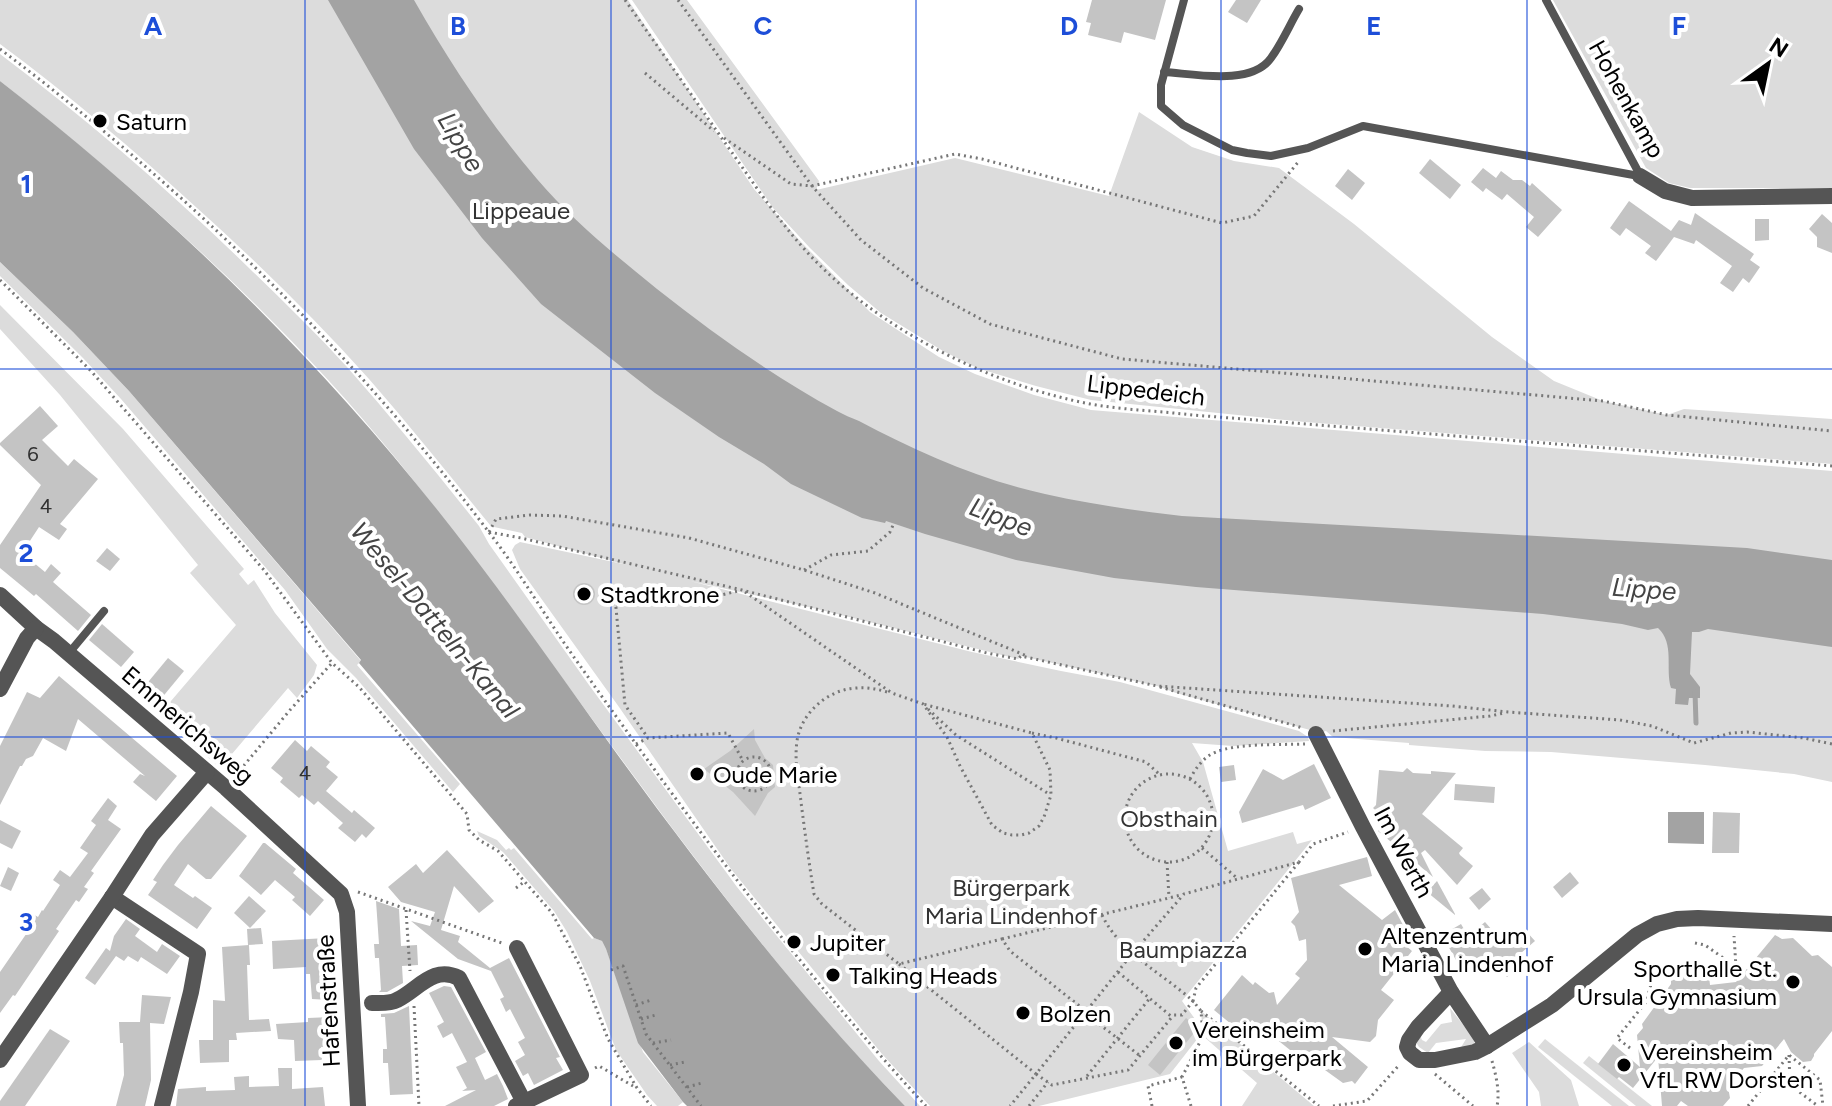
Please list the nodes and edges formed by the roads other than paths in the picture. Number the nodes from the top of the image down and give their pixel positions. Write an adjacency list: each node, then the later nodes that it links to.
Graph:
1 (1184, 0): 4 (lane)
2 (1546, 0): 5 (lane, Hohenkamp)
3 (1299, 9): 4 (lane)
4 (1164, 72): 5 (lane)
5 (1640, 176): 6 (street, Hohenkamp)
6 (1832, 196)
7 (0, 595): 9 (street, Emmerichsweg)
8 (104, 611): 10 (lane)
9 (36, 628): 10 (street, Emmerichsweg); 11 (street)
10 (69, 654): 13 (street, Emmerichsweg)
11 (0, 689)
12 (1318, 738): 18 (street, Im Werth)
13 (207, 772): 14 (street, Emmerichsweg); 15 (street)
14 (341, 894): 20 (street, Hafenstraße)
15 (112, 897): 22 (street); 24 (street)
16 (1832, 924): 21 (street)
17 (517, 948): 23 (street, Hafenstraße)
18 (1451, 992): 21 (street, Im Werth); 21 (street)
19 (372, 1003): 20 (lane); 23 (street, Hafenstraße)
20 (353, 1005): 25 (street, Hafenstraße)
21 (1487, 1046)
22 (0, 1060)
23 (520, 1104)
24 (162, 1106)
25 (358, 1106)

